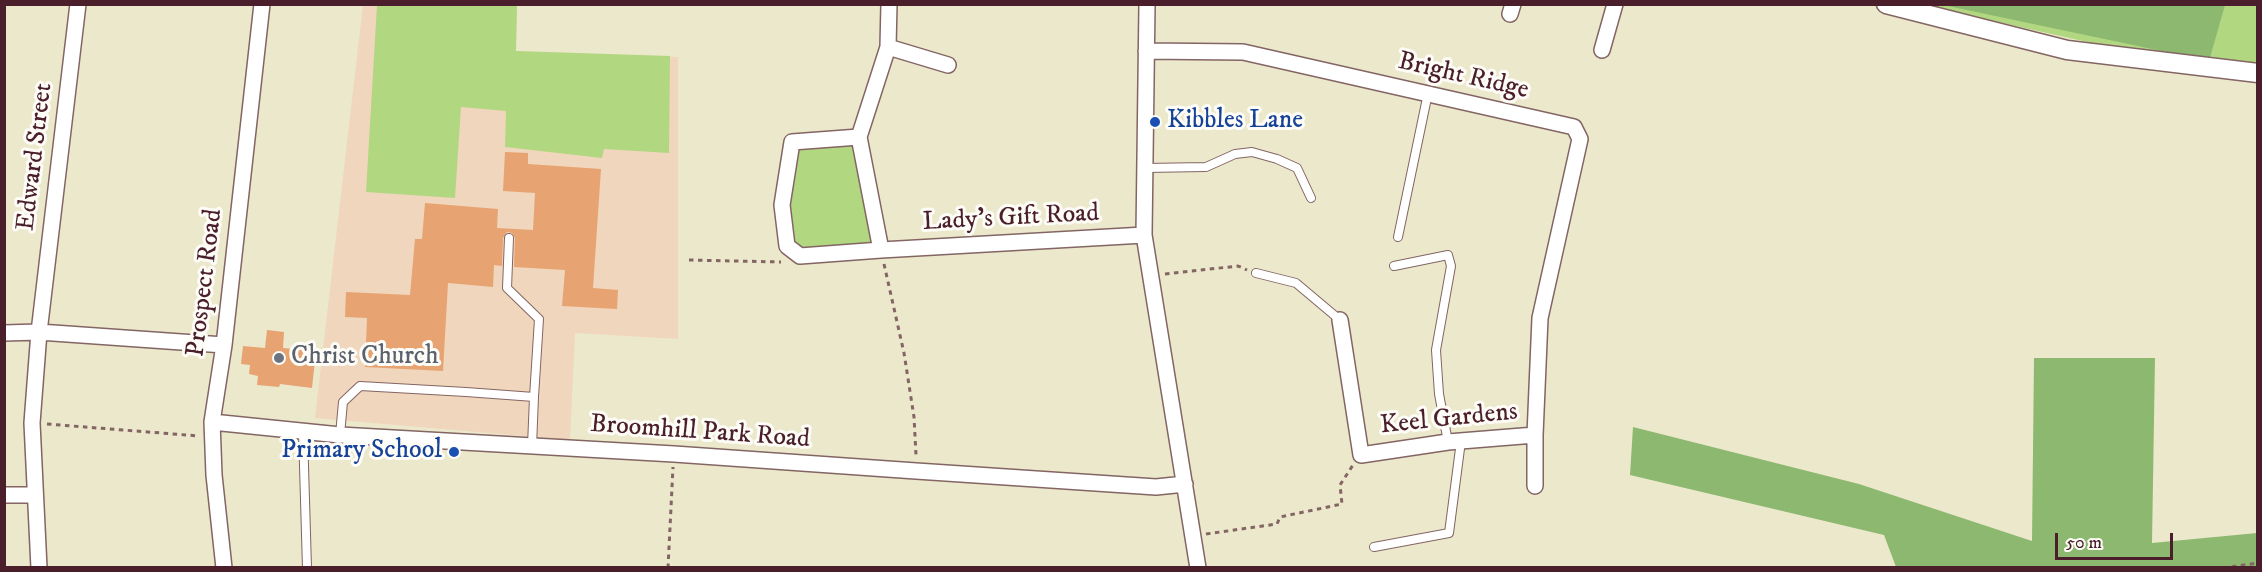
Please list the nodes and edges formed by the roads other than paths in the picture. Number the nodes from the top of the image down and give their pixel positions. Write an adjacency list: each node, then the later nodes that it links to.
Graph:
1 (78, 4): 24 (street, Edward Street)
2 (262, 4): 26 (street, Prospect Road)
3 (890, 4): 7 (street)
4 (1147, 4): 9 (street)
5 (1615, 4): 8 (street)
6 (1886, 4): 11 (street)
7 (888, 47): 10 (street); 13 (street)
8 (1602, 50)
9 (1146, 51): 12 (street, Bright Ridge); 14 (street)
10 (948, 65)
11 (2258, 73)
12 (1428, 93): 17 (lane); 22 (street, Bright Ridge)
13 (859, 137): 19 (street); 19 (street, Lady's Gift Road)
14 (1145, 168): 15 (lane); 16 (street)
15 (1311, 198)
16 (1144, 235): 19 (street, Lady's Gift Road); 34 (street)
17 (1398, 237)
18 (508, 238): 27 (lane)
19 (881, 250)
20 (1394, 266): 32 (lane)
21 (1256, 273): 23 (lane)
22 (1539, 318): 31 (street, Keel Gardens)
23 (1340, 321): 32 (street, Keel Gardens)
24 (39, 332): 25 (street); 26 (street); 37 (street, Edward Street)
25 (4, 333)
26 (224, 345): 28 (street, Prospect Road)
27 (534, 397): 30 (lane); 33 (lane)
28 (213, 429): 29 (street, Broomhill Park Road); 40 (street, Prospect Road)
29 (303, 432): 30 (street, Broomhill Park Road); 41 (lane)
30 (340, 435): 33 (street, Broomhill Park Road)
31 (1535, 435): 32 (street, Keel Gardens); 35 (street, Keel Gardens)
32 (1454, 441): 38 (lane)
33 (532, 446): 34 (street, Broomhill Park Road)
34 (1185, 483): 42 (street)
35 (1535, 486)
36 (4, 495): 37 (street)
37 (35, 495): 39 (street, Edward Street)
38 (1374, 547)
39 (39, 567)
40 (225, 567)
41 (307, 567)
42 (1198, 567)

